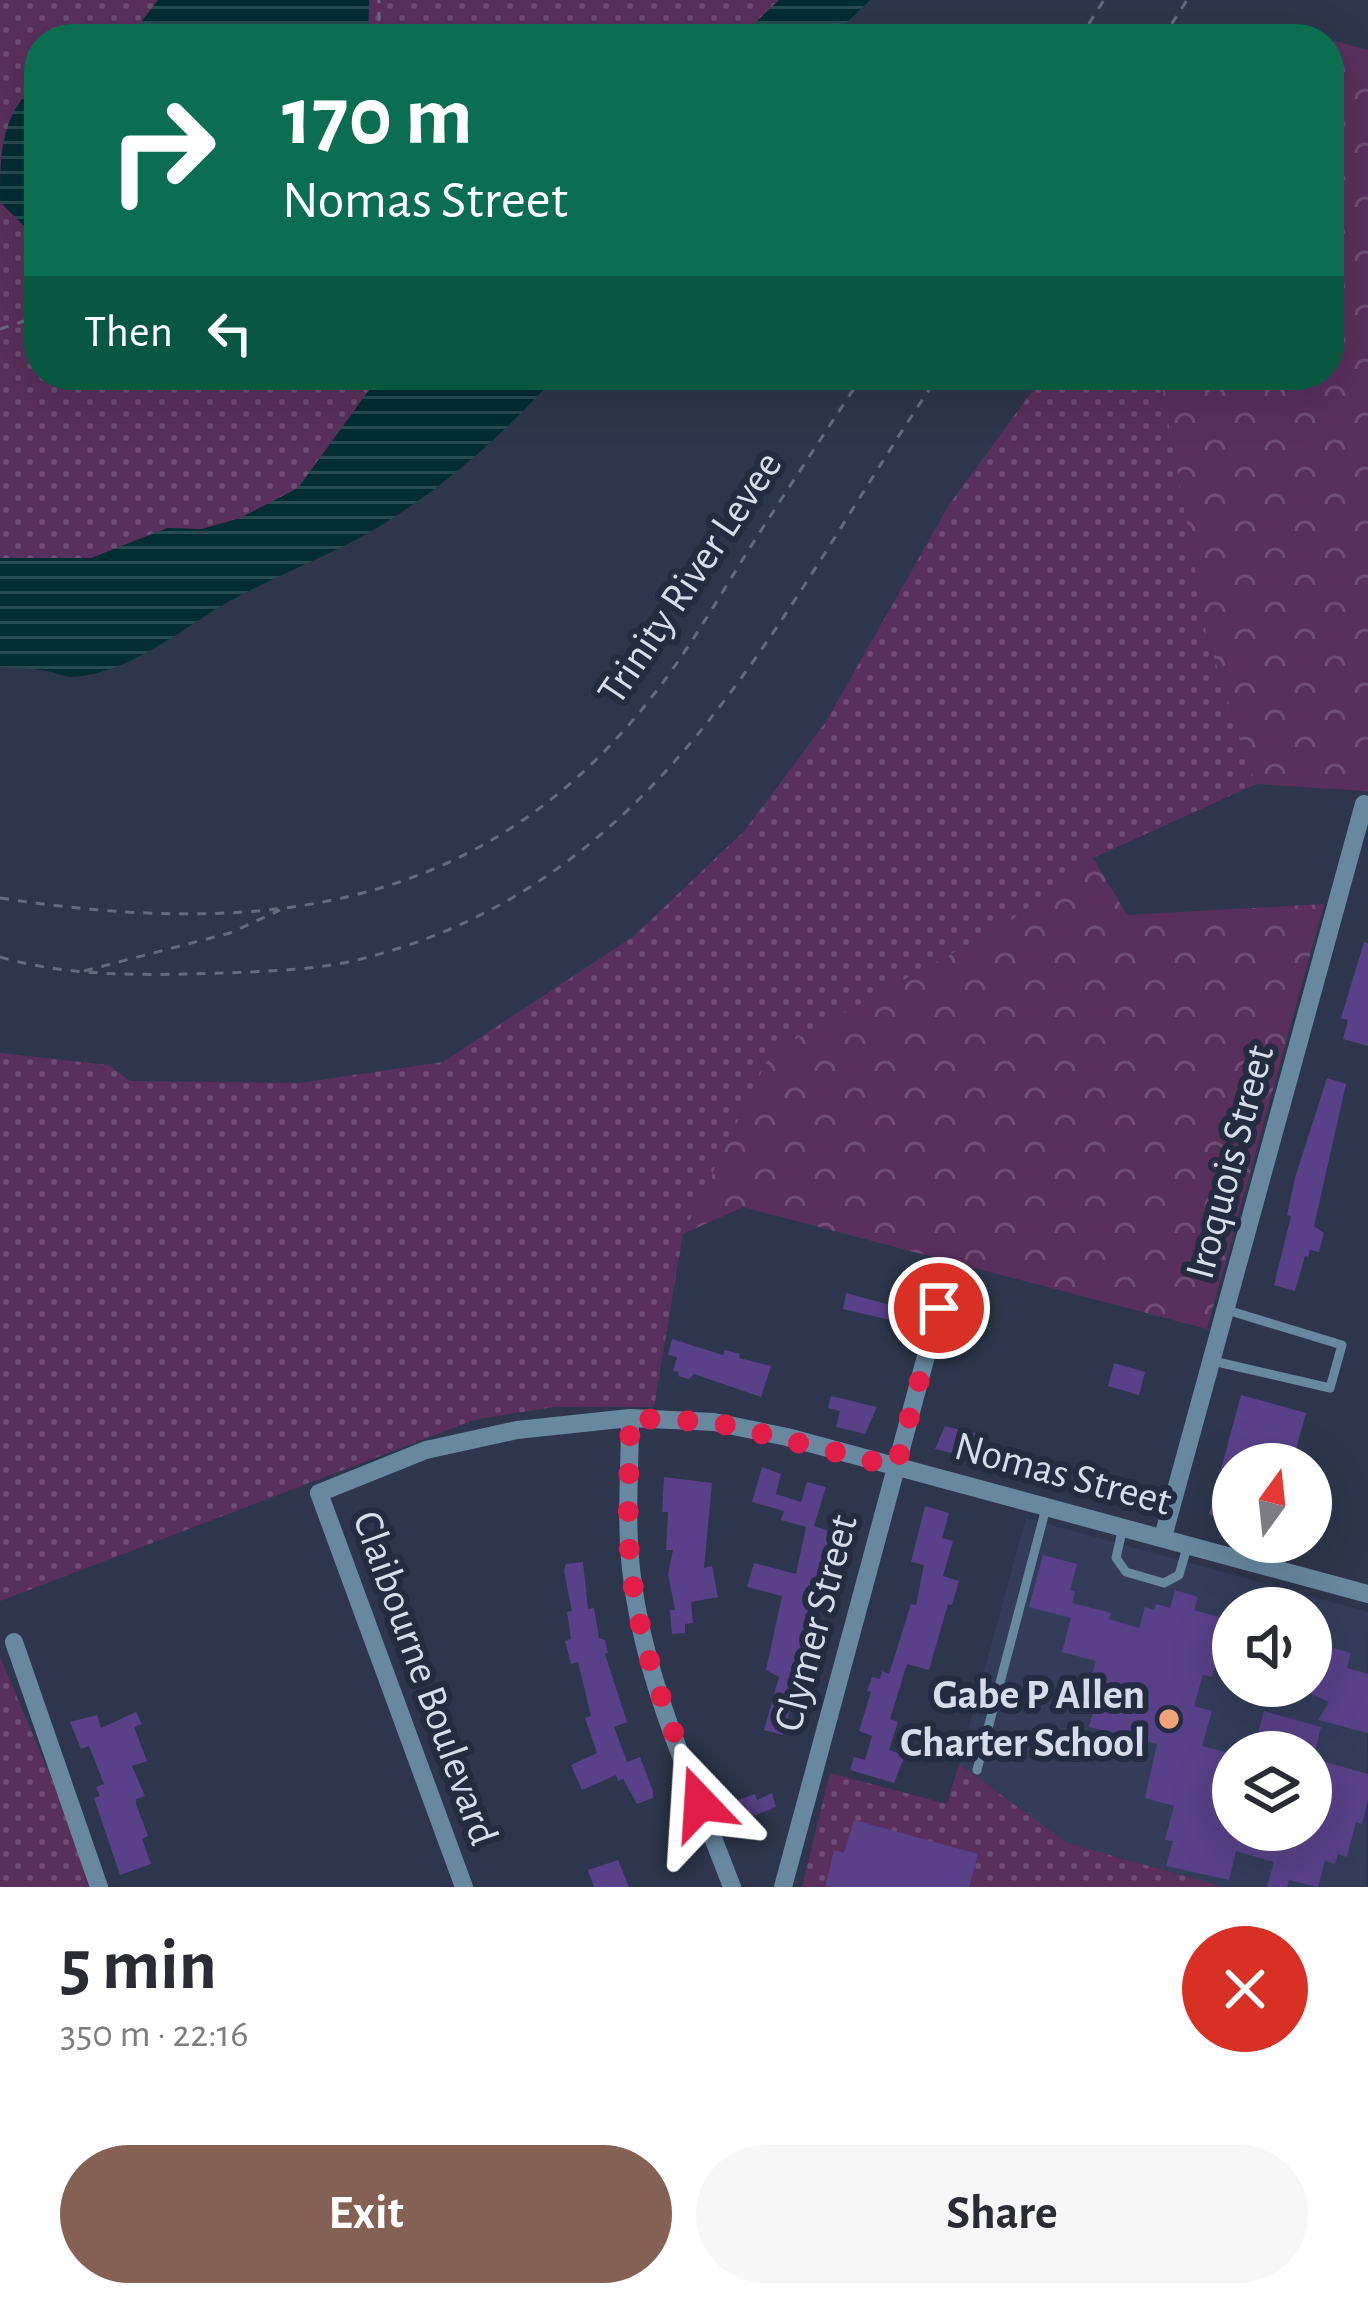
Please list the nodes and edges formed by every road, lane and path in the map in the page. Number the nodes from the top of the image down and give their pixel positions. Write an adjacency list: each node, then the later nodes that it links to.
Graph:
1 (853, 390): 5 (path, Trinity River Levee)
2 (929, 390): 7 (path)
3 (1366, 805): 9 (street, Iroquois Street)
4 (0, 898): 5 (path, Trinity River Levee)
5 (282, 910): 7 (path)
6 (0, 957): 7 (path)
7 (80, 972)
8 (939, 1308): 12 (street, Clymer Street)
9 (1227, 1310): 10 (street, Iroquois Street); 10 (lane)
10 (1213, 1360): 16 (street, Iroquois Street)
11 (630, 1418): 12 (street, Nomas Street); 13 (street, Nomas Street); 23 (street)
12 (896, 1467): 14 (street, Nomas Street); 24 (street, Clymer Street)
13 (319, 1493): 22 (street, Claibourne Boulevard)
14 (1046, 1506): 15 (street, Nomas Street); 20 (lane)
15 (1124, 1527): 16 (street, Nomas Street); 17 (lane)
16 (1163, 1538): 17 (street, Nomas Street)
17 (1188, 1544): 18 (street, Nomas Street)
18 (1368, 1594)
19 (14, 1642): 21 (street)
20 (977, 1770)
21 (99, 1887)
22 (464, 1887)
23 (732, 1887)
24 (783, 1887)

